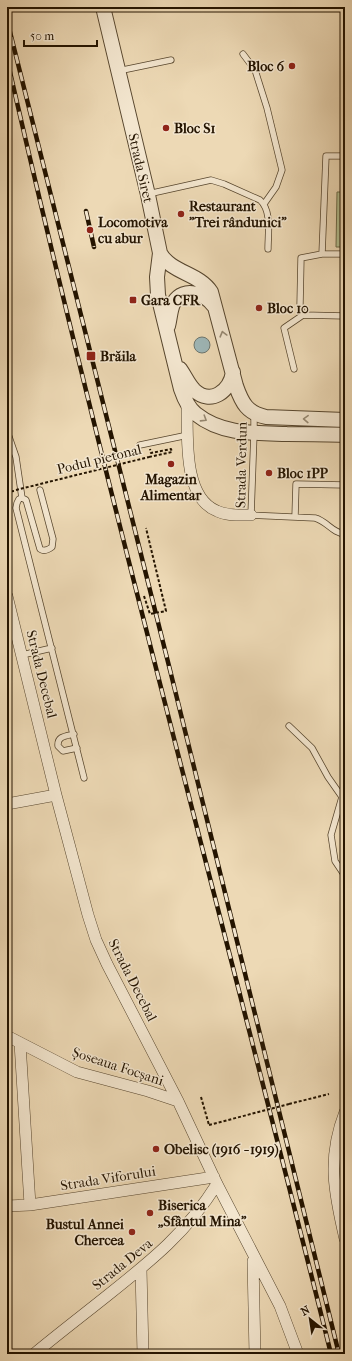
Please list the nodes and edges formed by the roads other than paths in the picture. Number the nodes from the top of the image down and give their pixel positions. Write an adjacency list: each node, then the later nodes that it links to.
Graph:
1 (103, 7): 4 (street, Strada Siret)
2 (243, 54): 7 (lane)
3 (171, 60): 4 (lane)
4 (118, 72): 6 (street, Strada Siret)
5 (345, 156): 10 (lane)
6 (148, 194): 7 (lane); 9 (street, Strada Siret)
7 (264, 204): 8 (lane)
8 (268, 249)
9 (160, 253): 12 (street); 15 (street, Strada Siret)
10 (322, 254): 11 (lane); 13 (lane)
11 (345, 254)
12 (216, 308): 15 (street, Strada Siret); 18 (street, one-way to 12)
13 (303, 315): 14 (lane); 17 (lane)
14 (345, 316)
15 (167, 330): 16 (street, Strada Siret)
16 (174, 357): 18 (street, Strada Siret); 19 (street, Strada Siret)
17 (294, 369)
18 (232, 372): 20 (street)
19 (187, 403): 23 (street, Strada Siret, one-way to 23); 24 (street)
20 (254, 413): 21 (street, one-way to 20); 23 (lane, Strada Verdun)
21 (345, 420)
22 (7, 431): 29 (lane)
23 (254, 433): 25 (street, Strada Siret); 30 (lane, Strada Verdun)
24 (188, 435): 26 (lane); 30 (street)
25 (345, 435)
26 (140, 445)
27 (345, 485): 31 (lane)
28 (40, 490): 29 (lane)
29 (22, 498): 34 (lane)
30 (251, 515): 31 (lane, Strada Verdun)
31 (295, 517): 32 (lane, Strada Verdun)
32 (345, 534)
33 (7, 596): 35 (street, Strada Decebal)
34 (52, 648): 35 (lane); 37 (lane)
35 (22, 655): 40 (street, Strada Decebal)
36 (289, 726): 42 (lane)
37 (74, 734): 38 (lane); 38 (lane)
38 (77, 748): 39 (lane)
39 (84, 778)
40 (56, 795): 41 (street); 45 (street, Strada Decebal)
41 (7, 804)
42 (345, 876)
43 (7, 1036): 44 (street, Șoseaua Focșani)
44 (20, 1043): 45 (street, Șoseaua Focșani); 48 (street)
45 (178, 1101): 47 (street, Strada Decebal)
46 (345, 1112): 50 (street)
47 (215, 1180): 48 (street, Strada Viforului); 51 (street, Strada Decebal); 52 (street, Strada Deva)
48 (30, 1205): 49 (street, Strada Viforului)
49 (7, 1206)
50 (345, 1239)
51 (253, 1256): 55 (street); 56 (street, Strada Decebal)
52 (141, 1269): 53 (street, Strada Deva); 54 (street)
53 (34, 1354)
54 (143, 1354)
55 (255, 1354)
56 (298, 1354)

